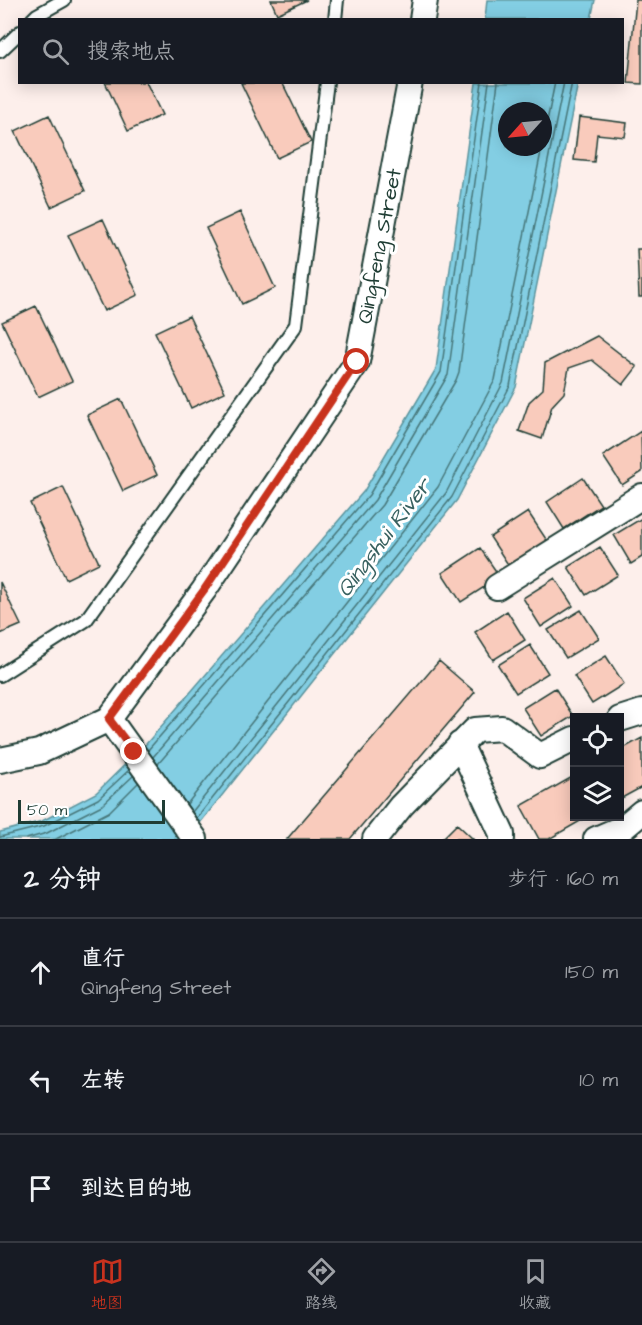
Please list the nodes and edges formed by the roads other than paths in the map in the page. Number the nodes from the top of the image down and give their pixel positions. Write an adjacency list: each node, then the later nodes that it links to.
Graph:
1 (64, 0): 4 (lane)
2 (337, 0): 5 (lane)
3 (425, 0): 6 (street)
4 (34, 18)
5 (334, 18)
6 (422, 18)
7 (18, 34): 8 (lane)
8 (0, 51)
9 (327, 84): 13 (lane)
10 (410, 84): 16 (street, Qingfeng Street)
11 (642, 496): 12 (street)
12 (497, 587)
13 (0, 675)
14 (642, 712): 15 (street)
15 (624, 718)
16 (109, 719): 19 (street, Qingfeng Street); 21 (street)
17 (570, 741): 18 (street)
18 (460, 744): 22 (street); 23 (street)
19 (0, 760)
20 (642, 812): 24 (street)
21 (195, 839)
22 (375, 839)
23 (502, 839)
24 (596, 839)

